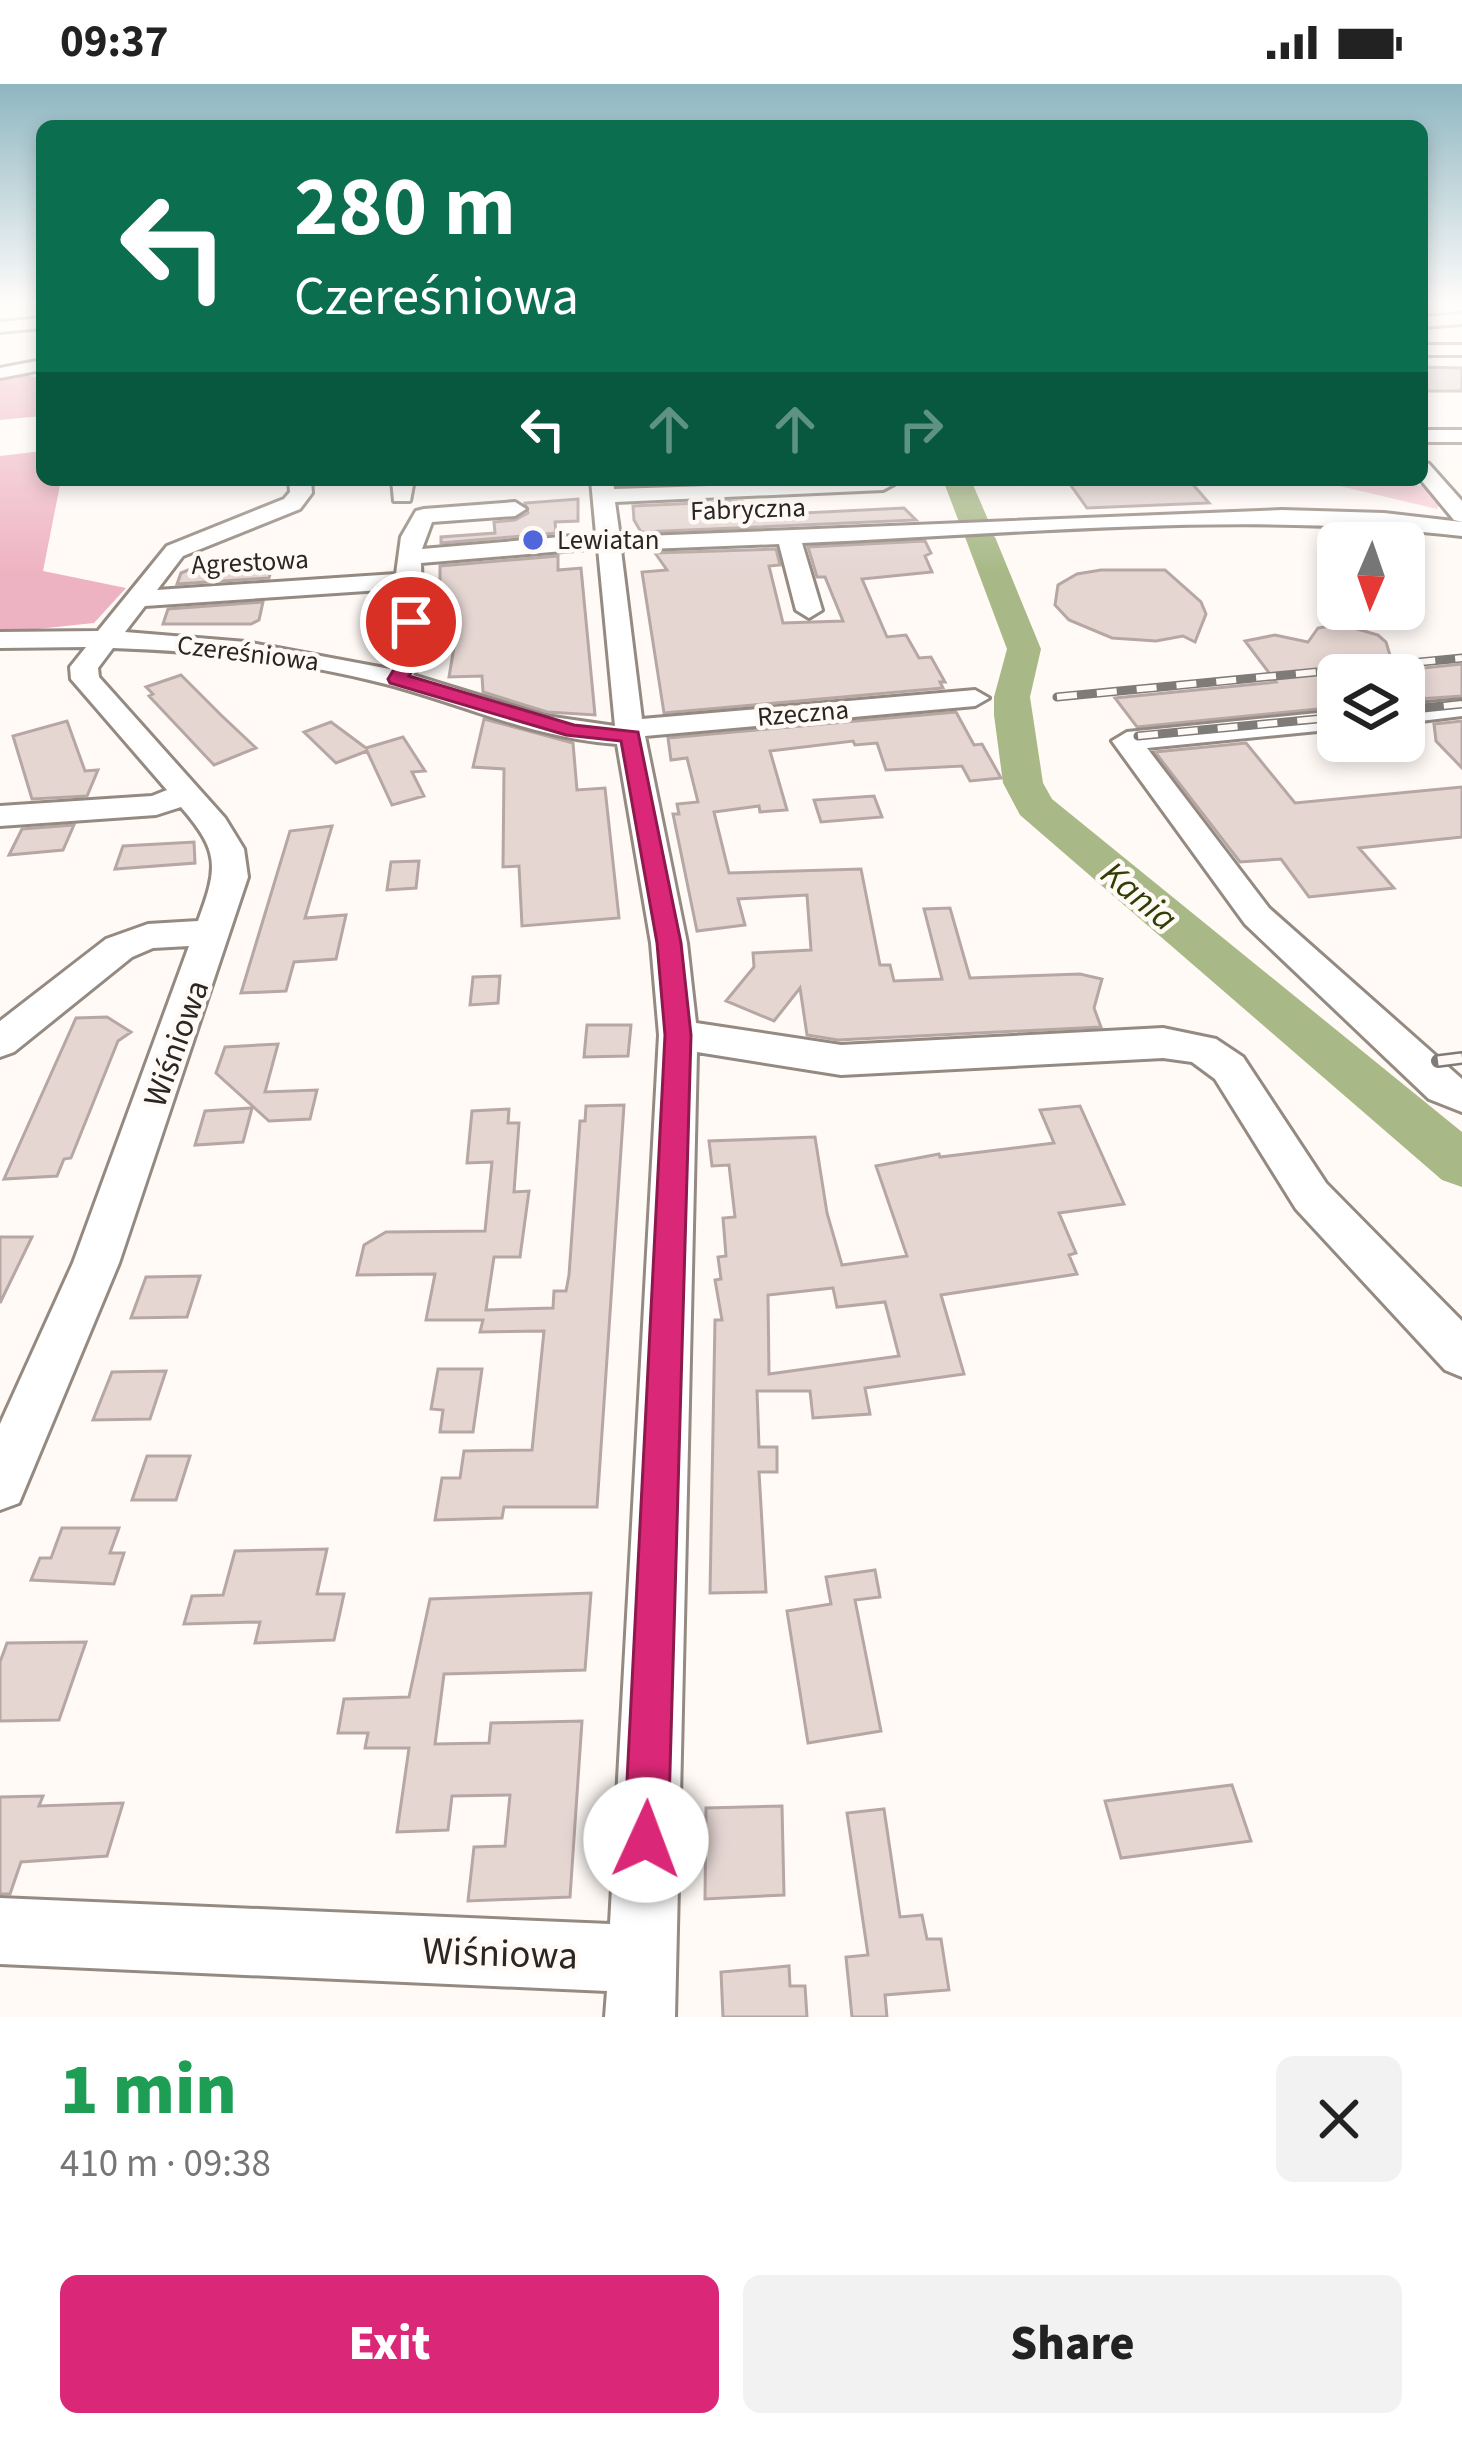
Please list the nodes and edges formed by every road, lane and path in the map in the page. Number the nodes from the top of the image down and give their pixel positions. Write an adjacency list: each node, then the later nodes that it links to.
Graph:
1 (1428, 436): 2 (street)
2 (1462, 436)
3 (1428, 477): 8 (street)
4 (300, 486): 13 (street)
5 (707, 486): 6 (street)
6 (604, 488): 11 (street)
7 (515, 509): 12 (street)
8 (1462, 515)
9 (1462, 529): 10 (street, Fabryczna)
10 (789, 538): 11 (street, Fabryczna); 14 (street)
11 (610, 542): 12 (street, Fabryczna); 22 (street)
12 (409, 569): 13 (street, Agrestowa); 17 (street)
13 (137, 599): 15 (street)
14 (808, 610)
15 (107, 638): 16 (street, Czereśniowa); 17 (street, Czereśniowa); 23 (street, Wiśniowa)
16 (0, 640)
17 (397, 679): 22 (street, Czereśniowa)
18 (975, 698): 22 (street, Rzeczna)
19 (1462, 708): 20 (street)
20 (1425, 712)
21 (1317, 722): 28 (street)
22 (630, 733): 26 (street)
23 (188, 793): 24 (street); 25 (street, Wiśniowa)
24 (0, 816)
25 (214, 932): 27 (street); 30 (street, Wiśniowa)
26 (678, 1035): 29 (street); 32 (street)
27 (0, 1042)
28 (1462, 1096)
29 (1462, 1354)
30 (0, 1484)
31 (0, 1931): 32 (street, Wiśniowa)
32 (641, 1988)

